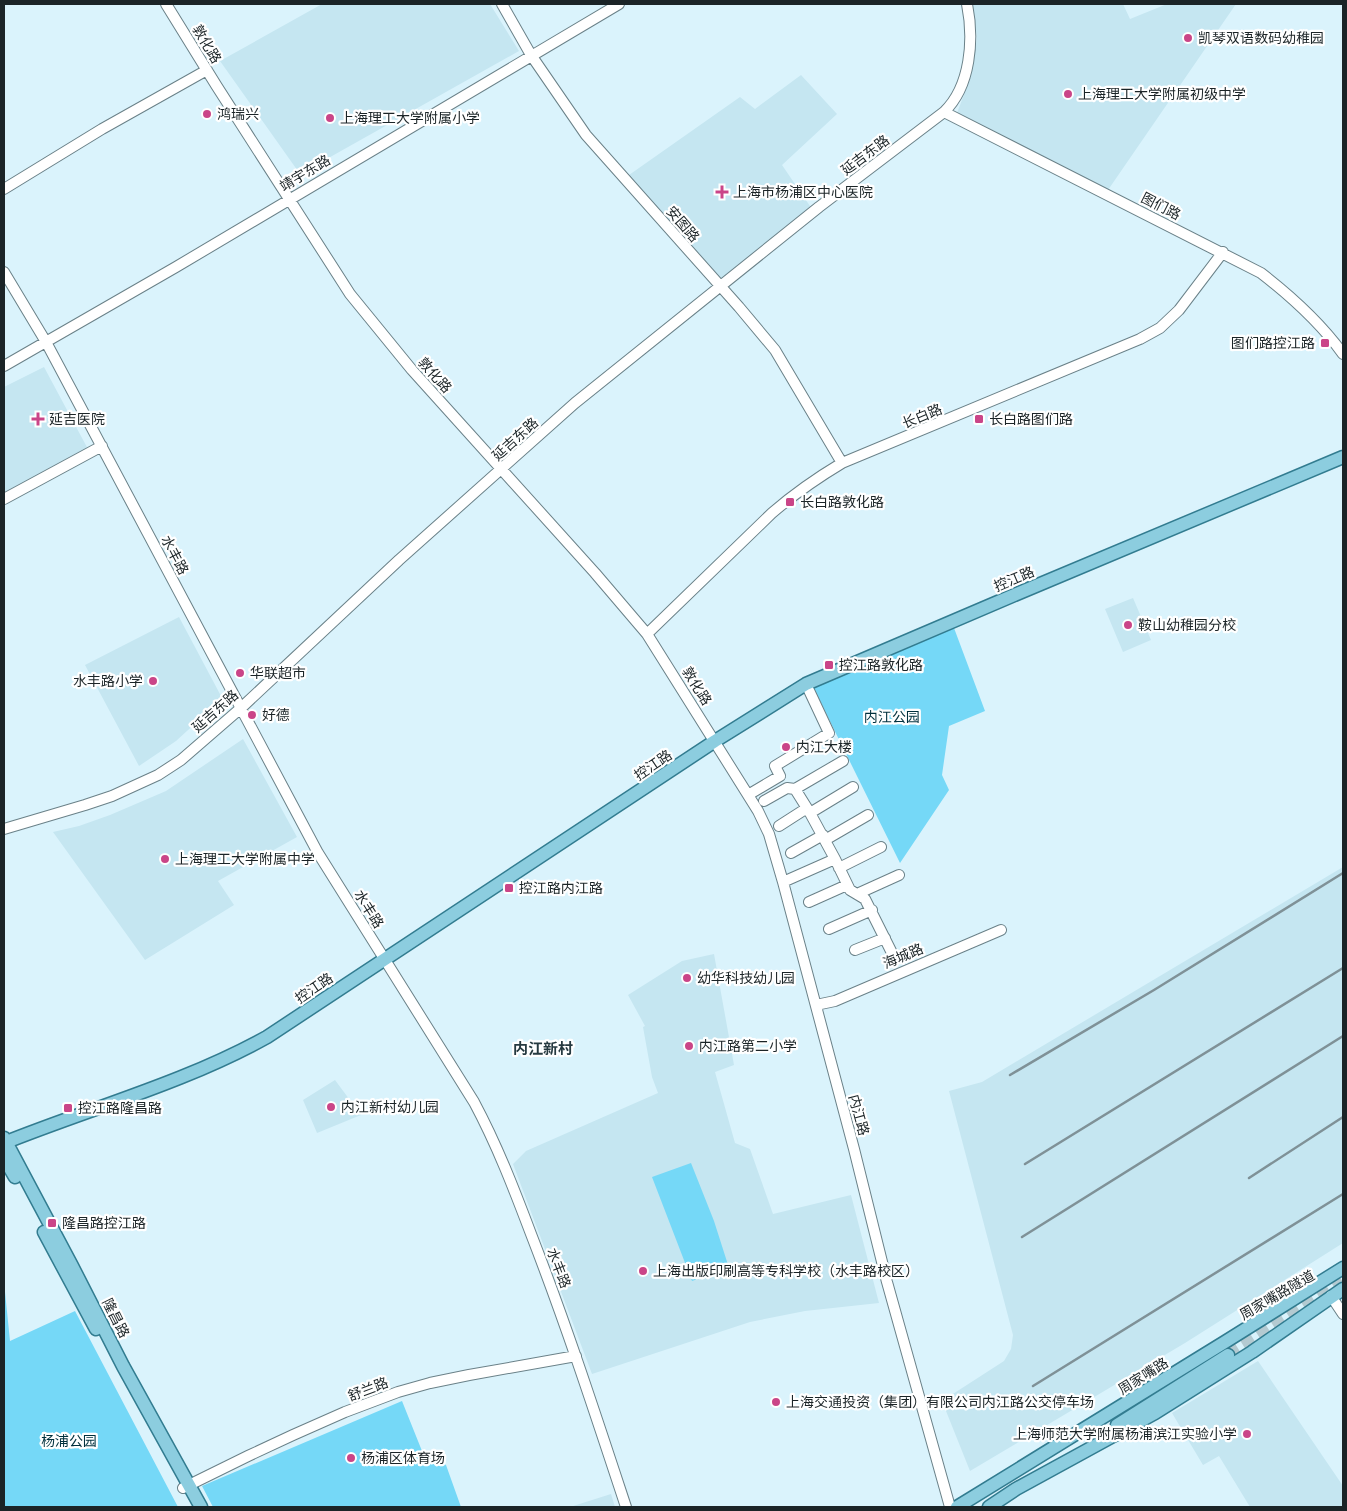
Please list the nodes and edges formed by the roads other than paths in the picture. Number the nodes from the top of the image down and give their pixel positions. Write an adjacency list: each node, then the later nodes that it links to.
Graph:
1 (166, 4): 6 (street, 敦化路)
2 (502, 4): 5 (street, 安图路)
3 (619, 4): 5 (street, 靖宇东路)
4 (967, 4): 7 (street, 延吉东路)
5 (531, 55): 9 (street, 靖宇东路); 12 (street, 安图路)
6 (207, 70): 8 (street); 9 (street, 敦化路)
7 (944, 112): 10 (street, 图们路); 12 (street, 延吉东路)
8 (4, 189)
9 (288, 199): 13 (street, 靖宇东路); 19 (street, 敦化路)
10 (1222, 252): 14 (street, 图们路); 18 (street, 长白路)
11 (4, 272): 13 (street, 水丰路)
12 (720, 287): 18 (street, 安图路); 19 (street, 延吉东路)
13 (46, 342): 15 (street, 靖宇东路); 16 (street, 水丰路)
14 (1343, 354)
15 (4, 366)
16 (102, 446): 20 (street); 23 (street, 水丰路)
17 (1343, 457): 22 (main road, 控江路)
18 (842, 463): 21 (street, 长白路)
19 (502, 470): 21 (street, 敦化路); 23 (street, 延吉东路)
20 (4, 499)
21 (647, 634): 24 (street, 敦化路)
22 (806, 684): 24 (main road, 控江路); 28 (street)
23 (241, 708): 33 (street, 延吉东路); 49 (street, 水丰路)
24 (715, 741): 28 (street, 内江路); 49 (main road, 控江路)
25 (843, 761): 27 (street)
26 (853, 787): 30 (street)
27 (795, 789): 29 (street); 30 (street)
28 (748, 794): 39 (street, 内江路)
29 (764, 801)
30 (809, 810): 32 (street); 34 (street)
31 (868, 816): 34 (street)
32 (780, 826)
33 (4, 829)
34 (824, 837): 36 (street); 37 (street)
35 (880, 847): 37 (street)
36 (791, 853)
37 (837, 863): 39 (street); 40 (street)
38 (899, 875): 41 (street)
39 (783, 882): 50 (street, 内江路)
40 (847, 885): 41 (street); 42 (street)
41 (857, 894): 43 (street)
42 (809, 902)
43 (872, 910): 44 (street); 46 (street)
44 (829, 929)
45 (1001, 930): 50 (street, 海城路)
46 (885, 938): 47 (street); 48 (street)
47 (855, 950)
48 (891, 951)
49 (384, 959): 51 (main road, 控江路); 59 (street, 水丰路)
50 (816, 1005): 65 (street, 内江路)
51 (4, 1141): 60 (main road, 隆昌路)
52 (4, 1158): 60 (main road, 隆昌路)
53 (1343, 1268): 58 (main road, 周家嘴路)
54 (1343, 1274): 58 (main road, 周家嘴路隧道)
55 (1343, 1289): 56 (main road)
56 (1331, 1296): 57 (street); 61 (main road)
57 (1343, 1314)
58 (1226, 1349): 61 (main road, 周家嘴路隧道); 66 (main road, 周家嘴路)
59 (576, 1356): 60 (street, 舒兰路); 64 (street, 水丰路)
60 (186, 1486): 62 (main road, 隆昌路); 63 (main road, 隆昌路)
61 (1016, 1489): 67 (main road)
62 (193, 1507)
63 (201, 1507)
64 (626, 1507)
65 (950, 1507)
66 (957, 1507)
67 (989, 1507)

